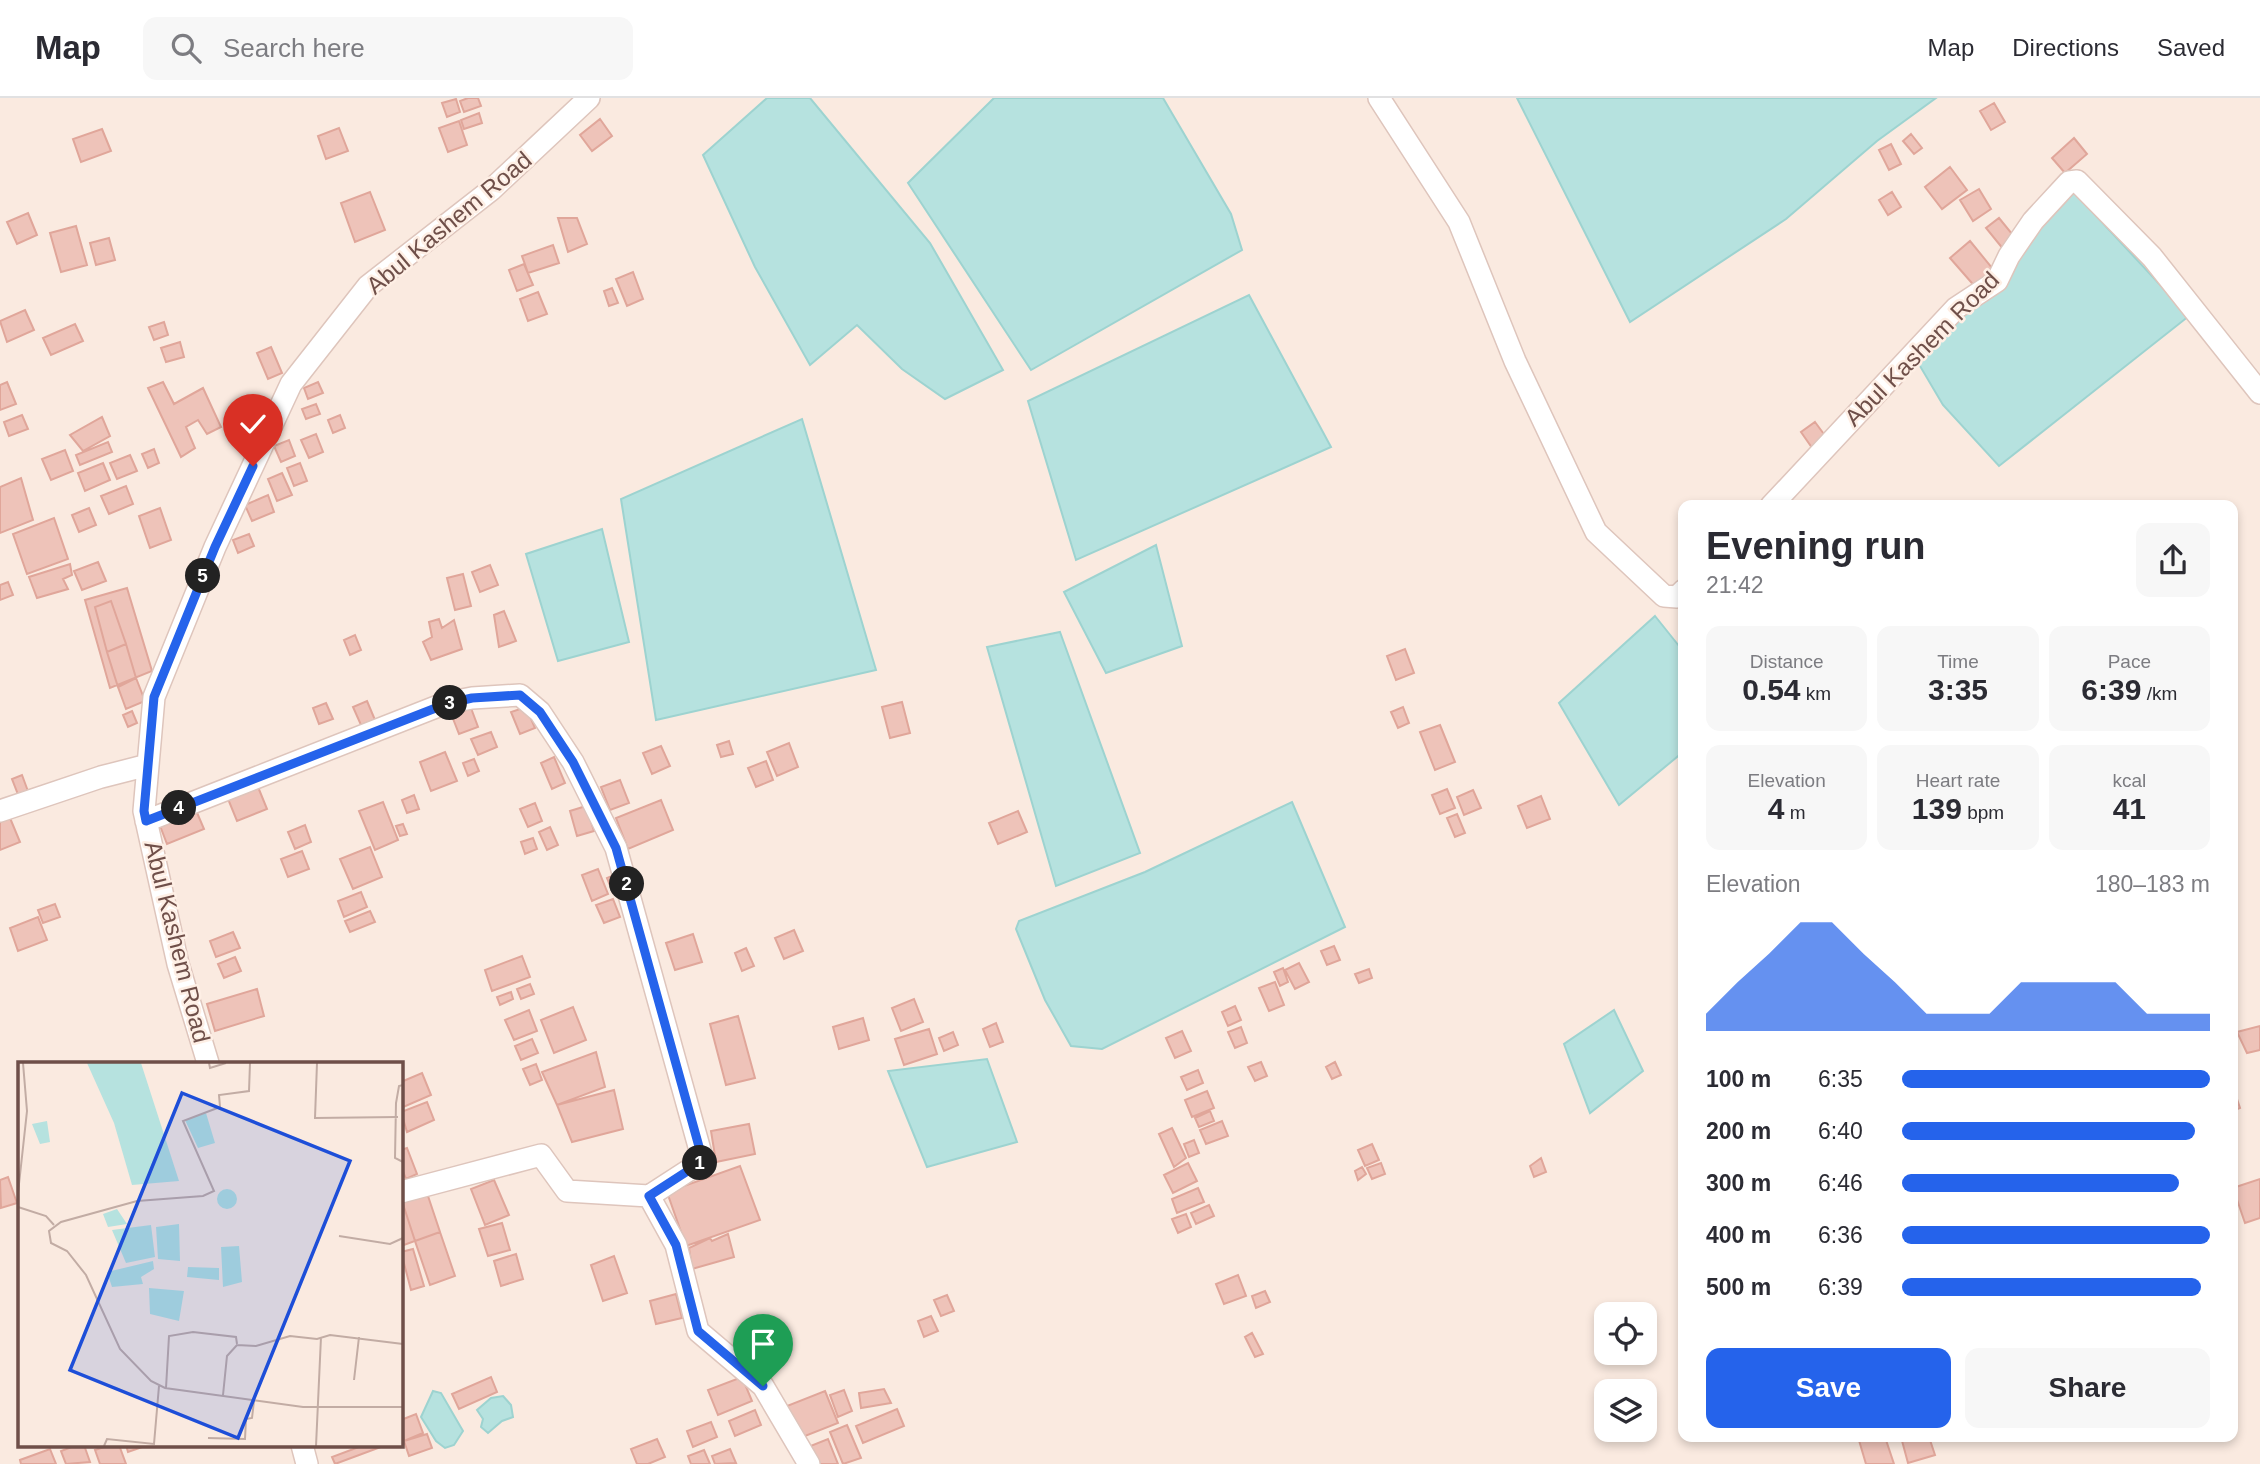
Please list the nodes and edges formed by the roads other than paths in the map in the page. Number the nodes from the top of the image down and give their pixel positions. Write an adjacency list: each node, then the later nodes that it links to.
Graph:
1 (589, 98): 6 (street, Abul Kashem Road)
2 (1379, 98): 5 (street)
3 (2260, 393): 4 (street, Abul Kashem Road)
4 (1777, 500)
5 (1678, 596)
6 (148, 765): 7 (street); 8 (street, Abul Kashem Road)
7 (0, 811)
8 (146, 821): 9 (street, Abul Kashem Road); 11 (street)
9 (208, 1062)
10 (402, 1192): 11 (street)
11 (649, 1196): 14 (street)
12 (302, 1446): 13 (street)
13 (307, 1464)
14 (809, 1464)

